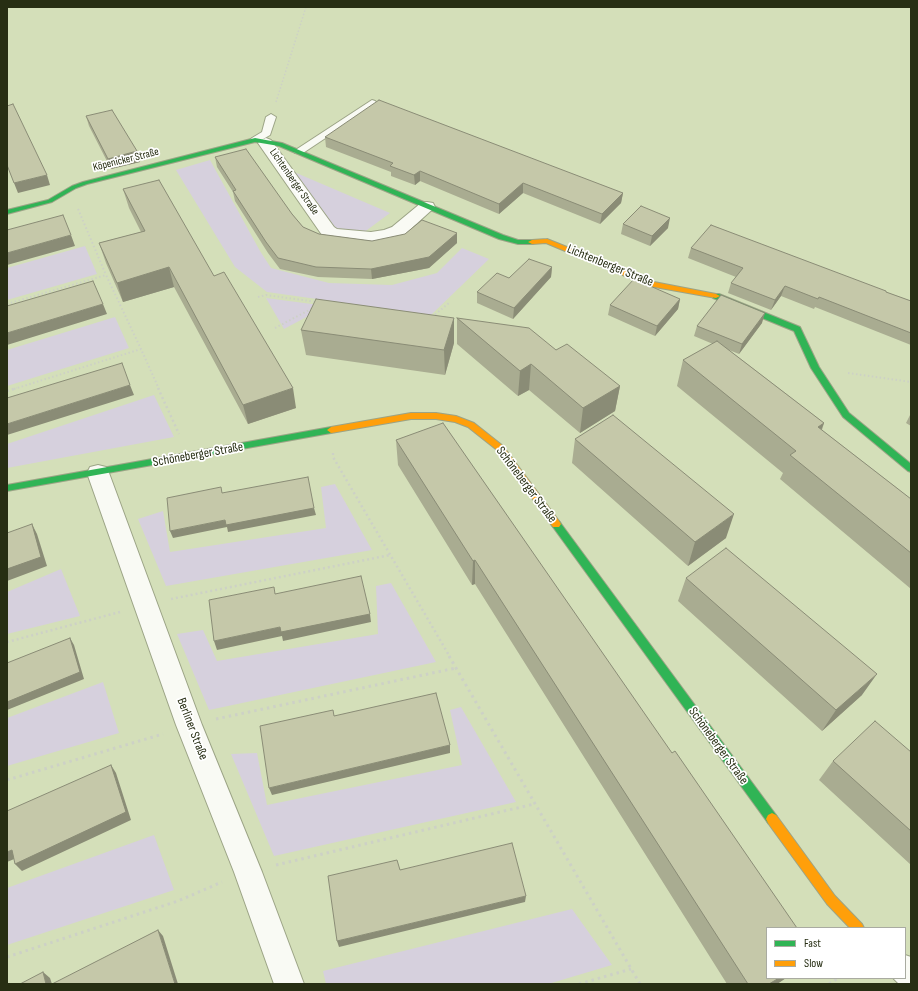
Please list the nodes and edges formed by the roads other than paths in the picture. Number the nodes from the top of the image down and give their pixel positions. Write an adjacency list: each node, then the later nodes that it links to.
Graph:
1 (372, 103): 4 (lane)
2 (271, 117): 3 (lane)
3 (261, 142): 4 (street, Lichtenberger Straße); 5 (street, Lichtenberger Straße); 6 (street, Köpenicker Straße)
4 (299, 151): 5 (street, Lichtenberger Straße)
5 (427, 207): 7 (street, Lichtenberger Straße)
6 (7, 212)
7 (911, 469)
8 (98, 473): 9 (street, Schöneberger Straße); 10 (street, Schöneberger Straße); 11 (street, Berliner Straße)
9 (7, 488)
10 (857, 927)
11 (289, 984)

